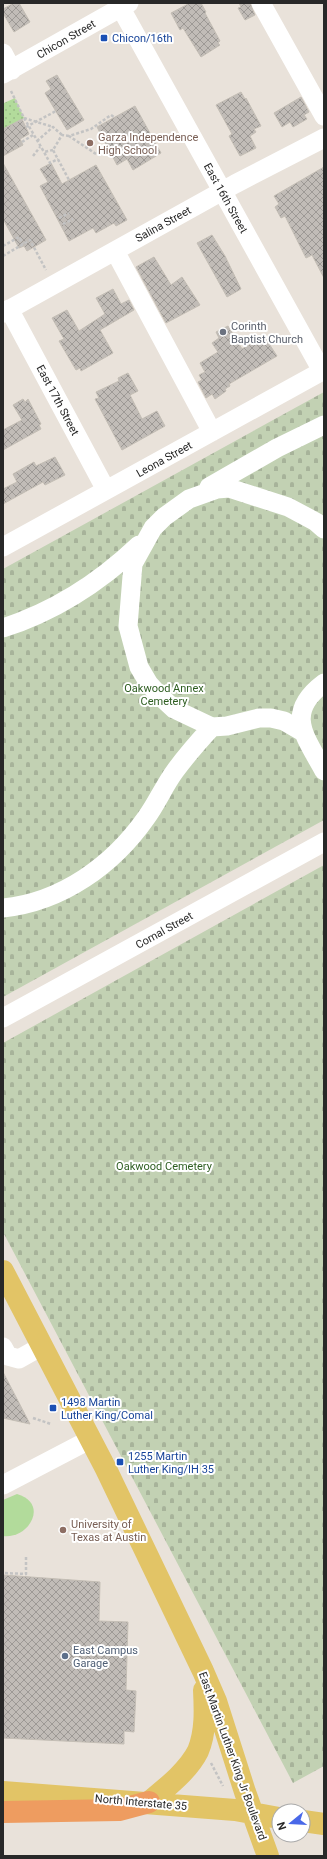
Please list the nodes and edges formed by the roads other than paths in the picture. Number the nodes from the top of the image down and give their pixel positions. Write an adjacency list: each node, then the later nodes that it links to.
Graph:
1 (261, 3): 4 (street)
2 (123, 4): 3 (street, Chicon Street); 6 (street, East 16th Street)
3 (7, 72)
4 (324, 116)
5 (324, 138): 6 (street, Salina Street)
6 (222, 191): 7 (street, Salina Street); 9 (street, East 16th Street)
7 (115, 251): 8 (street, Salina Street); 11 (street)
8 (6, 311): 12 (street, East 17th Street)
9 (323, 371): 11 (street, Leona Street)
10 (324, 425): 13 (street)
11 (212, 432): 12 (street, Leona Street)
12 (106, 490): 16 (street, Leona Street)
13 (189, 499): 14 (street); 15 (street)
14 (324, 529)
15 (147, 538): 17 (street); 19 (street)
16 (3, 547)
17 (3, 628)
18 (324, 683): 20 (street)
19 (212, 727): 20 (street); 23 (street)
20 (303, 732): 21 (street)
21 (324, 771)
22 (324, 842): 24 (street, Comal Street)
23 (3, 908)
24 (3, 1018)
25 (3, 1271): 26 (main road, East Martin Luther King Jr Boulevard)
26 (42, 1346): 27 (street); 28 (main road, East Martin Luther King Jr Boulevard)
27 (3, 1347)
28 (90, 1439): 29 (street); 30 (main road, East Martin Luther King Jr Boulevard)
29 (3, 1485)
30 (203, 1671): 32 (main road); 34 (main road, East Martin Luther King Jr Boulevard)
31 (3, 1792): 32 (main road, North Interstate 35)
32 (149, 1802): 33 (highway); 34 (main road, North Interstate 35)
33 (3, 1812)
34 (253, 1814): 35 (main road, North Interstate 35); 38 (main road, East Martin Luther King Jr Boulevard)
35 (271, 1817)
36 (311, 1822): 37 (main road)
37 (324, 1824)
38 (266, 1851)

